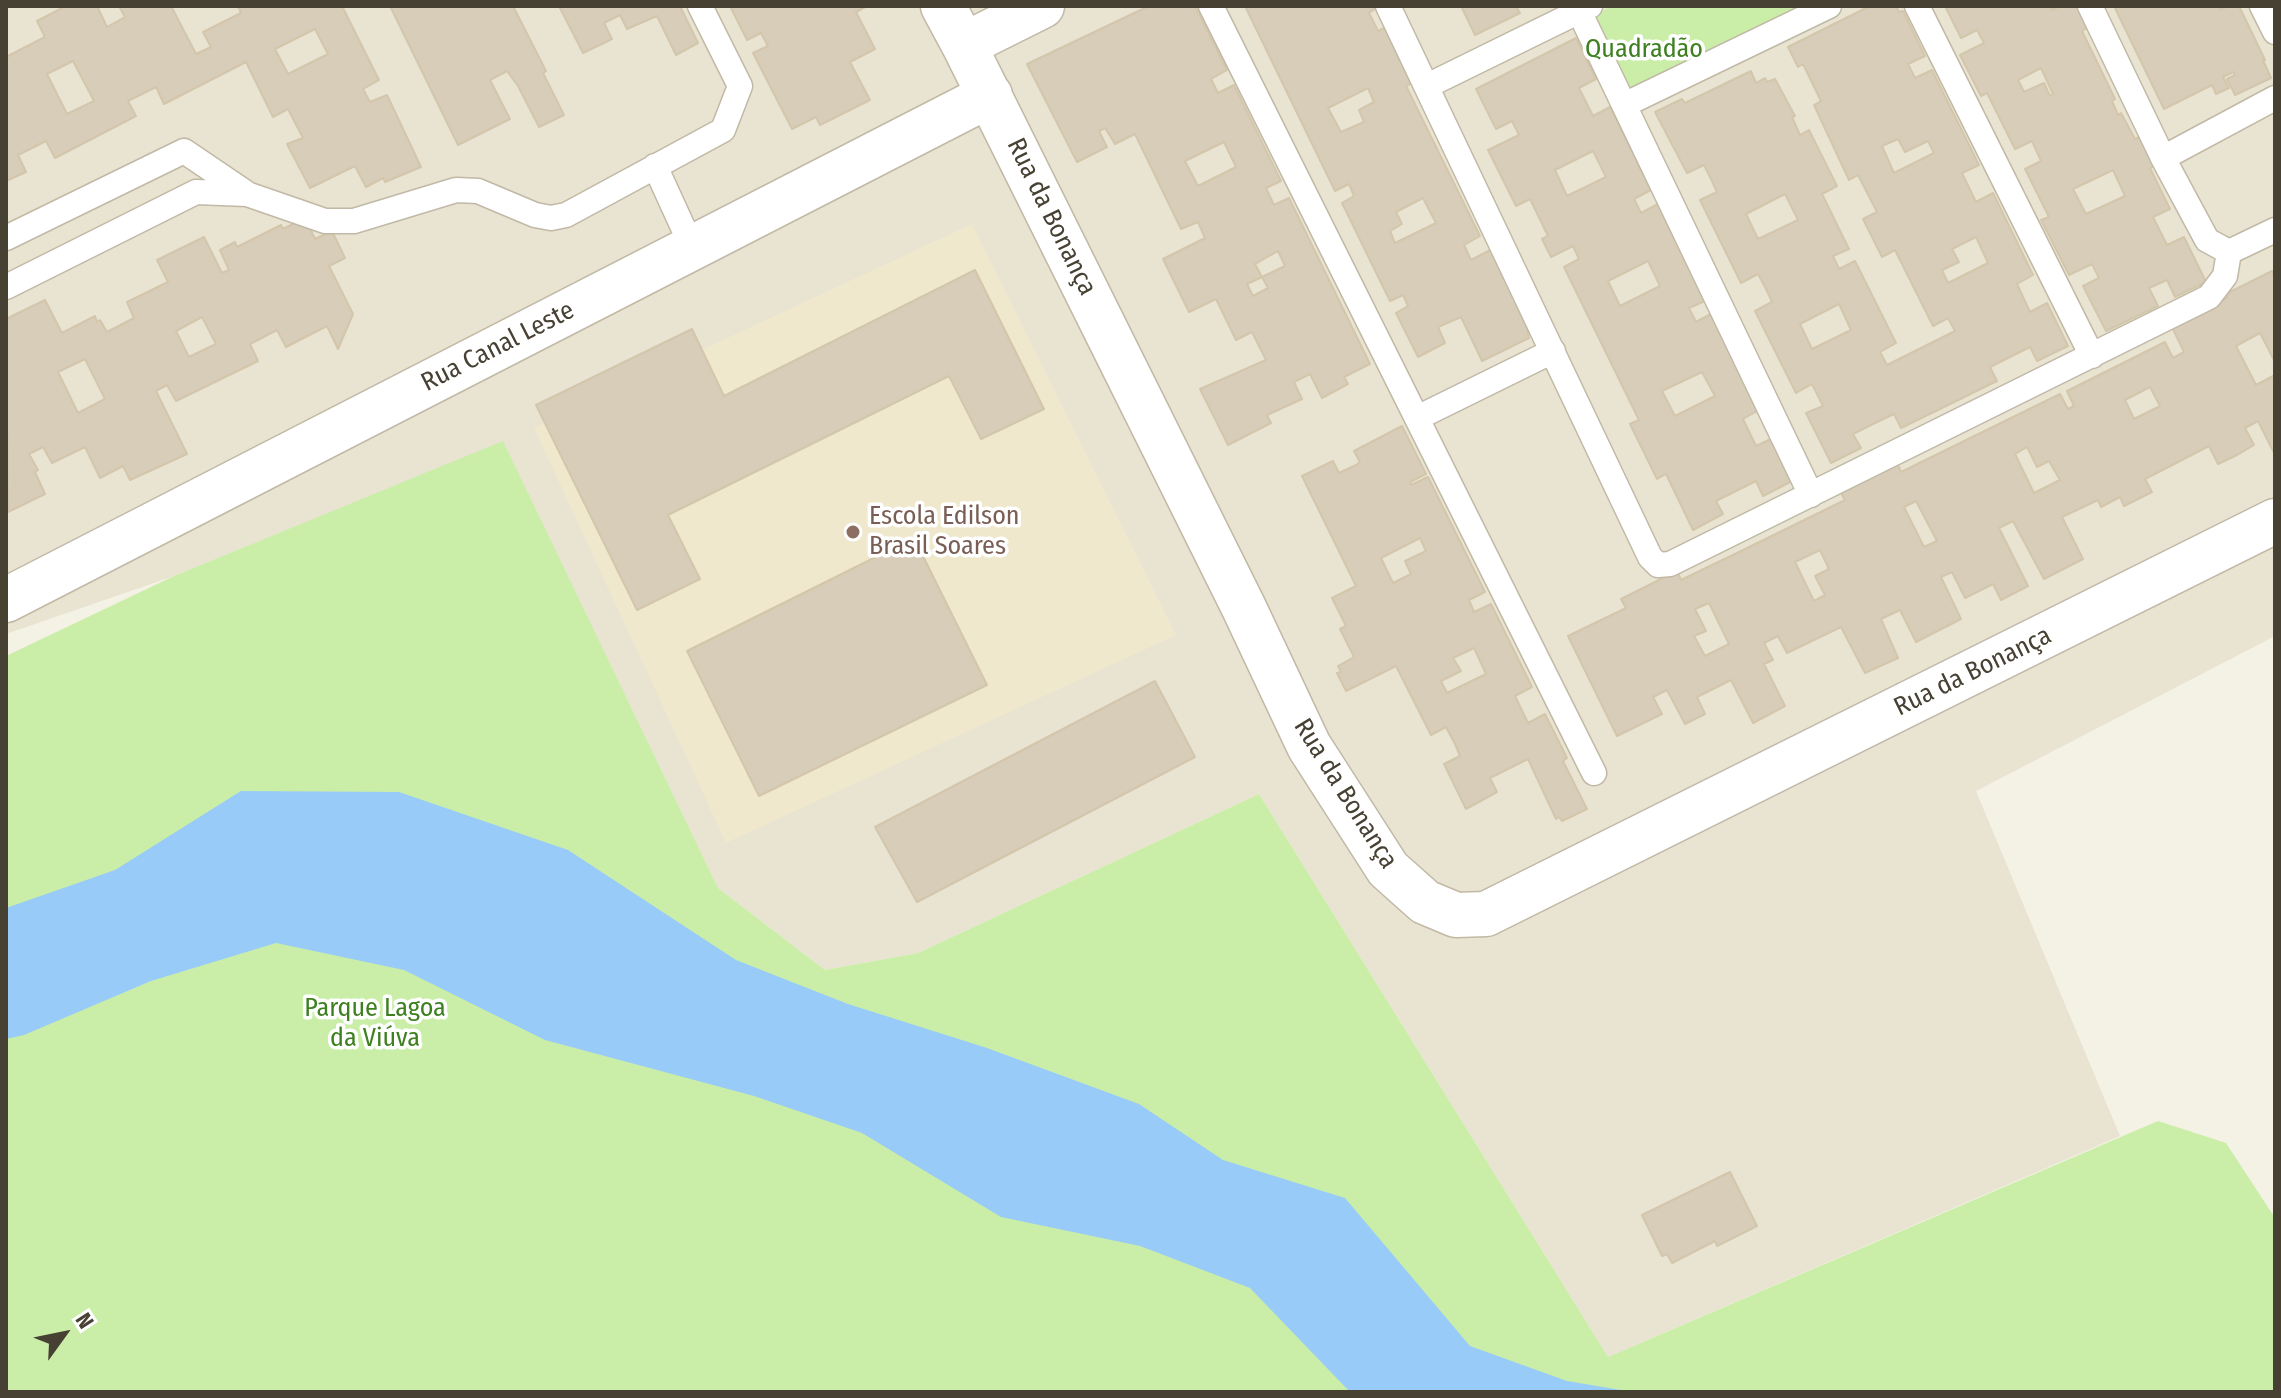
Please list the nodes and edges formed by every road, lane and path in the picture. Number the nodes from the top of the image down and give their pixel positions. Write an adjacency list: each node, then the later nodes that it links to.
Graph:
1 (700, 6): 18 (lane)
2 (943, 6): 12 (street, Rua da Bonança)
3 (1042, 6): 12 (street)
4 (1211, 6): 27 (lane)
5 (1388, 6): 13 (lane)
6 (1829, 6): 16 (lane)
7 (1917, 6): 26 (lane)
8 (2090, 6): 17 (lane)
9 (2262, 6): 11 (lane)
10 (1585, 9): 13 (lane); 16 (lane)
11 (2275, 32)
12 (964, 45): 14 (street, Rua da Bonança)
13 (1427, 86): 25 (lane)
14 (990, 95): 22 (street, Rua Canal Leste); 29 (street, Rua da Bonança)
15 (2275, 98): 17 (lane)
16 (1624, 105): 28 (lane)
17 (2163, 158): 23 (lane)
18 (655, 166): 19 (lane); 22 (lane)
19 (247, 194): 21 (lane); 24 (lane)
20 (2275, 230): 23 (lane)
21 (6, 238)
22 (692, 247): 30 (street, Rua Canal Leste)
23 (2229, 252): 26 (lane)
24 (6, 287)
25 (1553, 351): 27 (lane); 28 (lane)
26 (2092, 356): 28 (lane)
27 (1417, 418): 31 (lane)
28 (1811, 495)
29 (2275, 521)
30 (6, 600)
31 (1594, 773)

